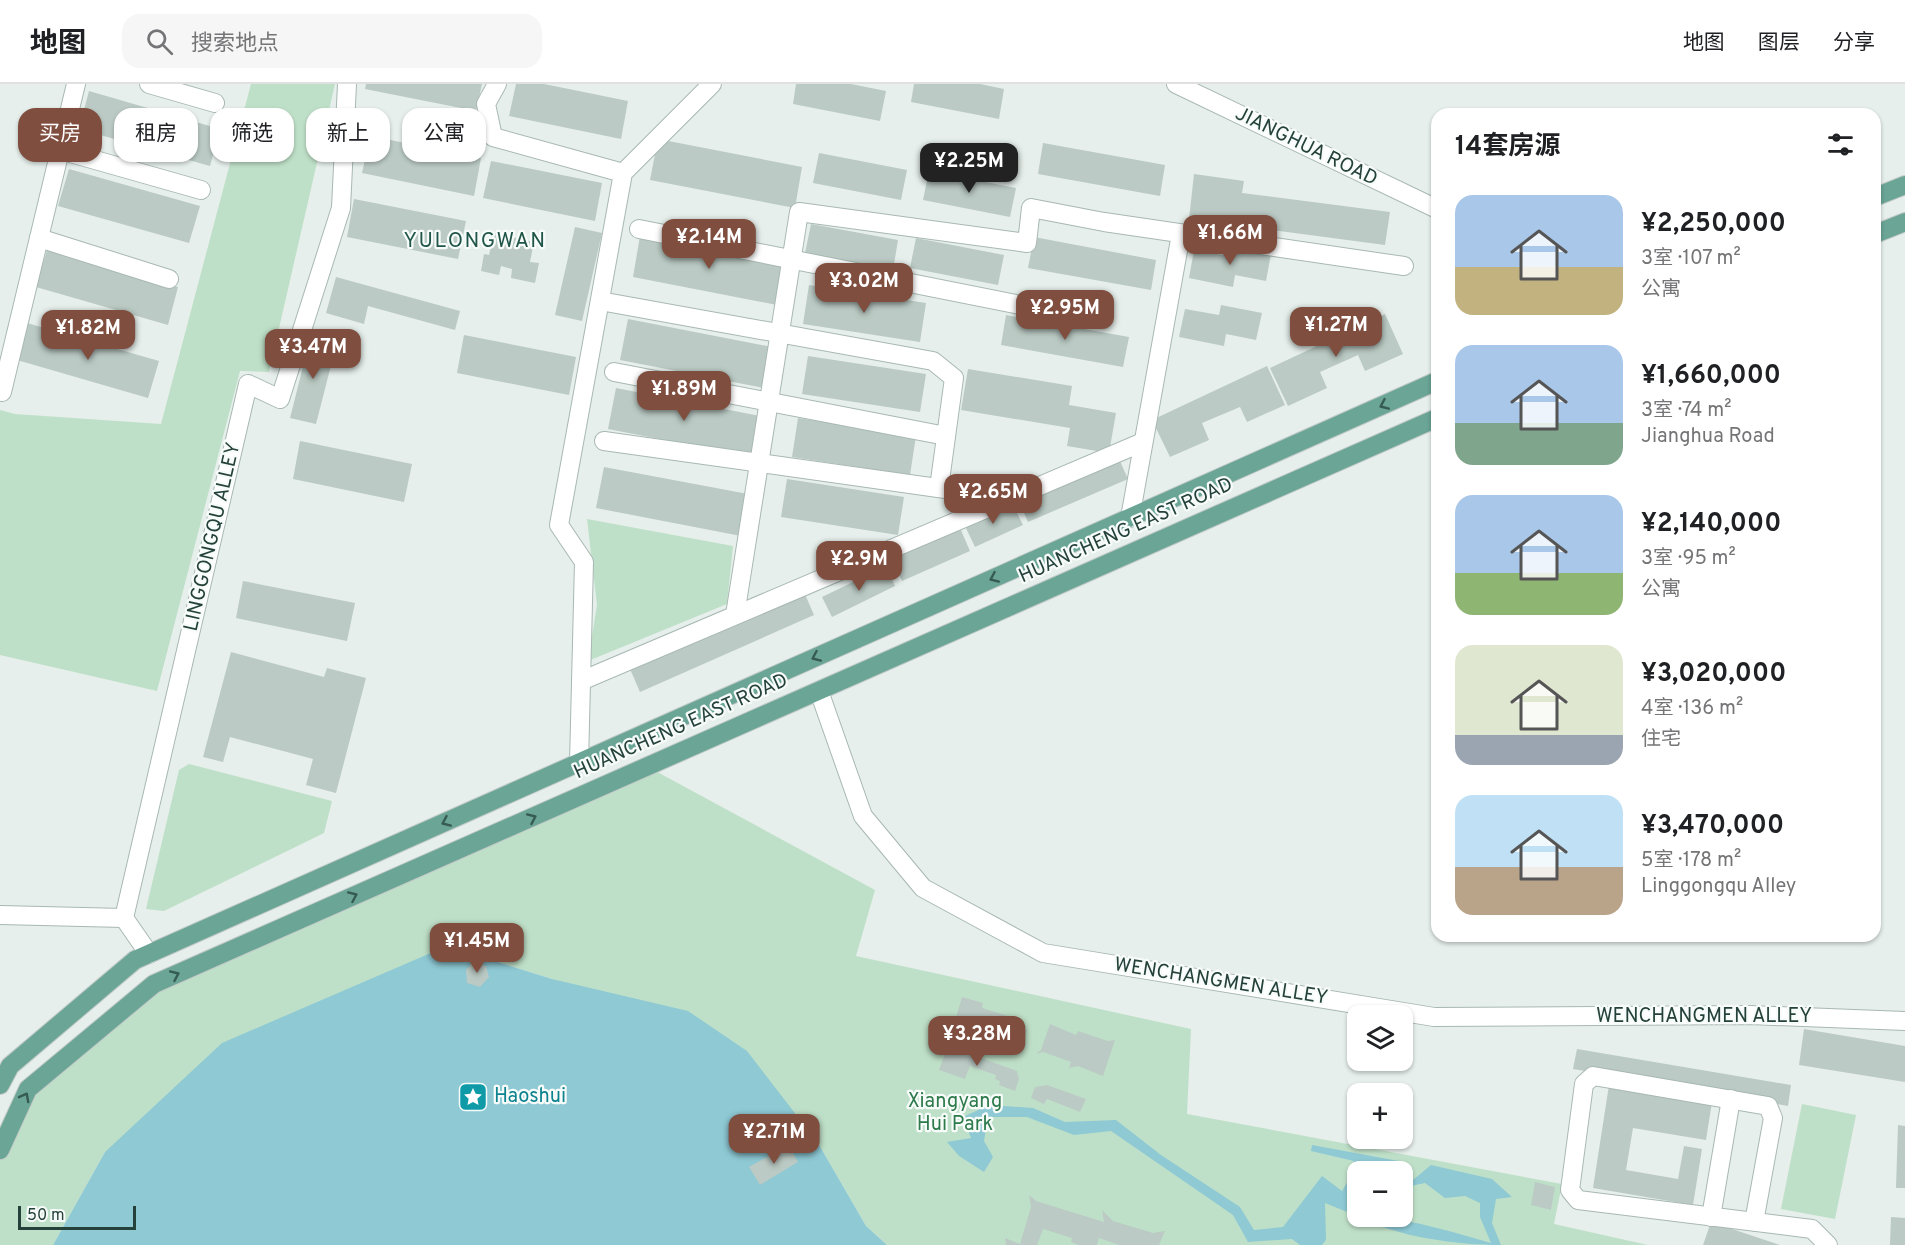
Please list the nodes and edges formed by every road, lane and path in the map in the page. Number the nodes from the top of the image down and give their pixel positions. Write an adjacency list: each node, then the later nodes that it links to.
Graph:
1 (76, 84): 8 (street)
2 (150, 84): 7 (street)
3 (347, 84): 44 (street, LINGGONGQU ALLEY)
4 (497, 84): 11 (street)
5 (712, 84): 11 (street)
6 (1176, 84): 15 (street, JIANGHUA ROAD)
7 (215, 102)
8 (70, 108)
9 (57, 162): 20 (street)
10 (102, 162): 13 (street)
11 (622, 173): 24 (street)
12 (1905, 185): 14 (main road)
13 (201, 190)
14 (1881, 195)
15 (1431, 206)
16 (1905, 222): 18 (main road)
17 (639, 229): 21 (street)
18 (1881, 232)
19 (1181, 234): 21 (street); 22 (street); 34 (street)
20 (39, 238): 23 (street); 29 (street)
21 (792, 260): 25 (street); 26 (street)
22 (1404, 266)
23 (169, 279)
24 (600, 301): 26 (street); 40 (street)
25 (1081, 317)
26 (781, 333): 30 (street); 32 (street)
27 (614, 372): 30 (street)
28 (1431, 384): 38 (main road, HUANCHENG EAST ROAD, one-way to 38)
29 (2, 392)
30 (770, 402): 32 (street); 35 (street)
31 (1431, 421): 41 (main road, HUANCHENG EAST ROAD)
32 (946, 436): 36 (street)
33 (604, 441): 35 (street)
34 (1143, 442): 37 (street); 38 (street)
35 (761, 465): 36 (street); 39 (street)
36 (939, 488): 37 (street)
37 (1011, 498): 39 (street)
38 (1130, 518): 42 (main road, HUANCHENG EAST ROAD, one-way to 42)
39 (735, 615): 40 (street)
40 (581, 681): 42 (street)
41 (819, 691): 46 (street, WENCHANGMEN ALLEY); 49 (main road, HUANCHENG EAST ROAD, one-way to 41)
42 (579, 763): 45 (main road, HUANCHENG EAST ROAD, one-way to 45)
43 (0, 915): 44 (street)
44 (124, 918): 45 (street)
45 (149, 954): 47 (main road, HUANCHENG EAST ROAD)
46 (1905, 1021)
47 (0, 1085)
48 (1731, 1099): 50 (street); 50 (street); 51 (street)
49 (0, 1150)
50 (1711, 1217): 51 (street)
51 (1754, 1222): 52 (street)
52 (1828, 1245)

